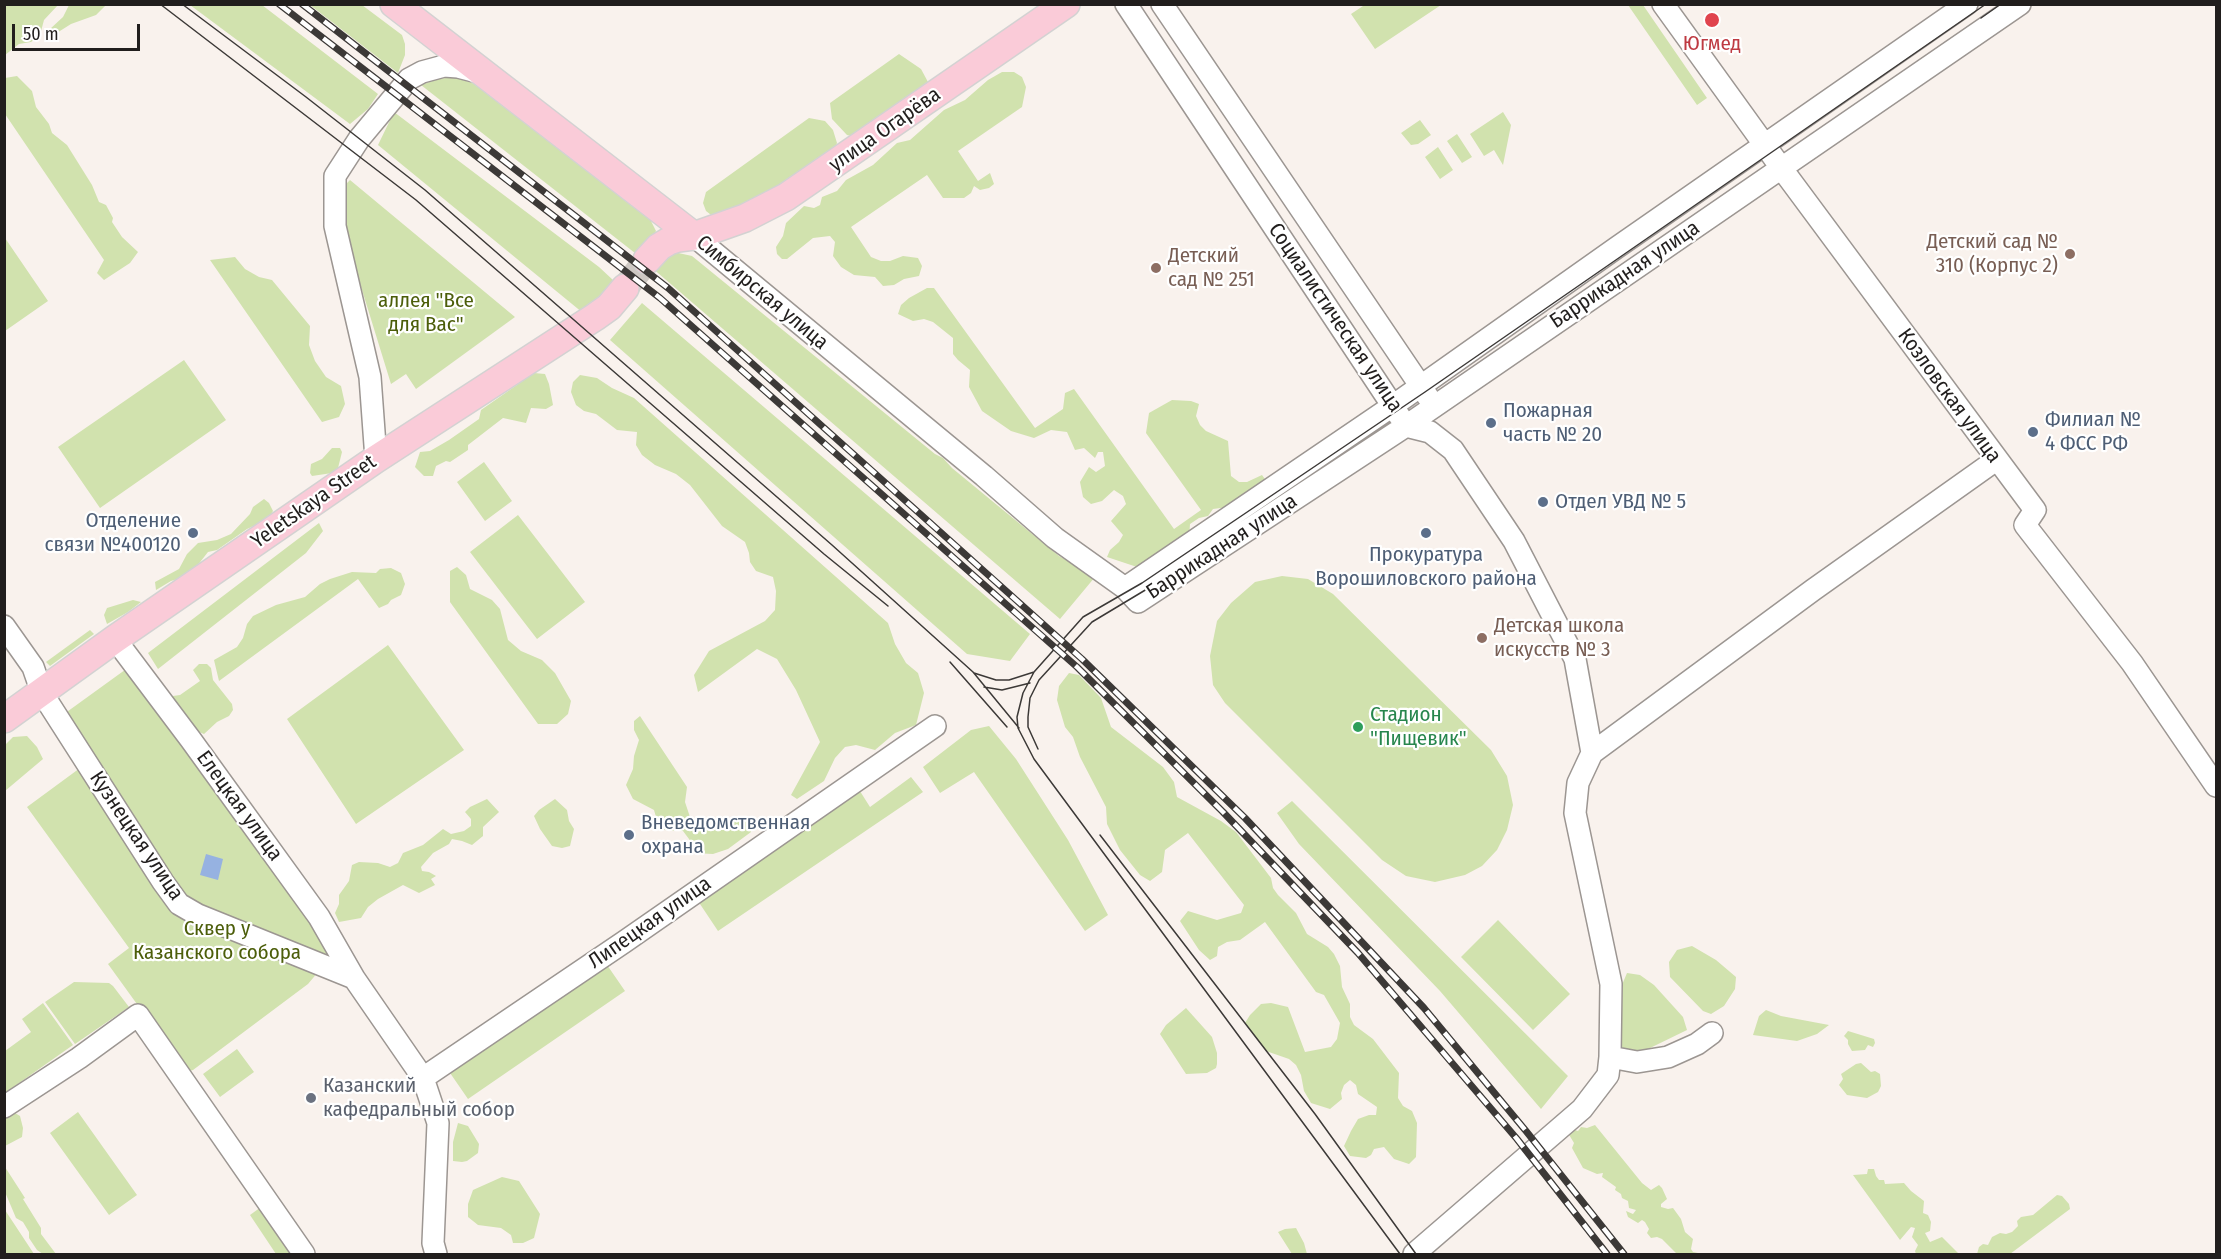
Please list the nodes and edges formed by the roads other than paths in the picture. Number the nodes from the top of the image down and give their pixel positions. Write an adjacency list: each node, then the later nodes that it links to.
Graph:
1 (394, 4): 8 (main road, Симбирская улица)
2 (1066, 4): 11 (main road, улица Огарёва)
3 (1126, 4): 15 (street, Социалистическая улица)
4 (1162, 4): 14 (street, Социалистическая улица)
5 (1663, 4): 9 (street, Козловская улица)
6 (1967, 4): 9 (street, Баррикадная улица)
7 (2020, 4): 10 (street, Баррикадная улица)
8 (482, 74): 11 (main road, Симбирская улица); 18 (street)
9 (1764, 145): 10 (street, Козловская улица); 14 (street, Баррикадная улица)
10 (1782, 169): 16 (street, Баррикадная улица); 19 (street, Козловская улица)
11 (694, 236): 12 (main road); 20 (street, Симбирская улица)
12 (647, 260)
13 (625, 288): 18 (main road, Yeletskaya Street)
14 (1421, 386): 15 (street, Баррикадная улица); 16 (street, Социалистическая улица)
15 (1394, 405): 17 (street, Социалистическая улица); 20 (street, Баррикадная улица)
16 (1432, 406): 17 (street, Баррикадная улица)
17 (1406, 426): 20 (street, Баррикадная улица); 26 (street, Социалистическая улица)
18 (386, 452): 22 (main road, Yeletskaya Street)
19 (1996, 460): 26 (street); 27 (street, Козловская улица)
20 (1125, 588)
21 (4, 626): 23 (street, Кузнецкая улица)
22 (116, 639): 23 (main road, Yeletskaya Street); 28 (street, Елецкая улица)
23 (42, 693): 24 (main road, Yeletskaya Street); 28 (street, Кузнецкая улица)
24 (4, 719)
25 (935, 726): 31 (street, Липецкая улица)
26 (1592, 753): 30 (street)
27 (2217, 786)
28 (354, 978): 31 (street)
29 (1713, 1033): 30 (street)
30 (1610, 1057): 33 (street)
31 (423, 1078): 35 (street)
32 (4, 1107): 34 (street)
33 (1436, 1247): 36 (street)
34 (304, 1254)
35 (435, 1254)
36 (1414, 1254)

